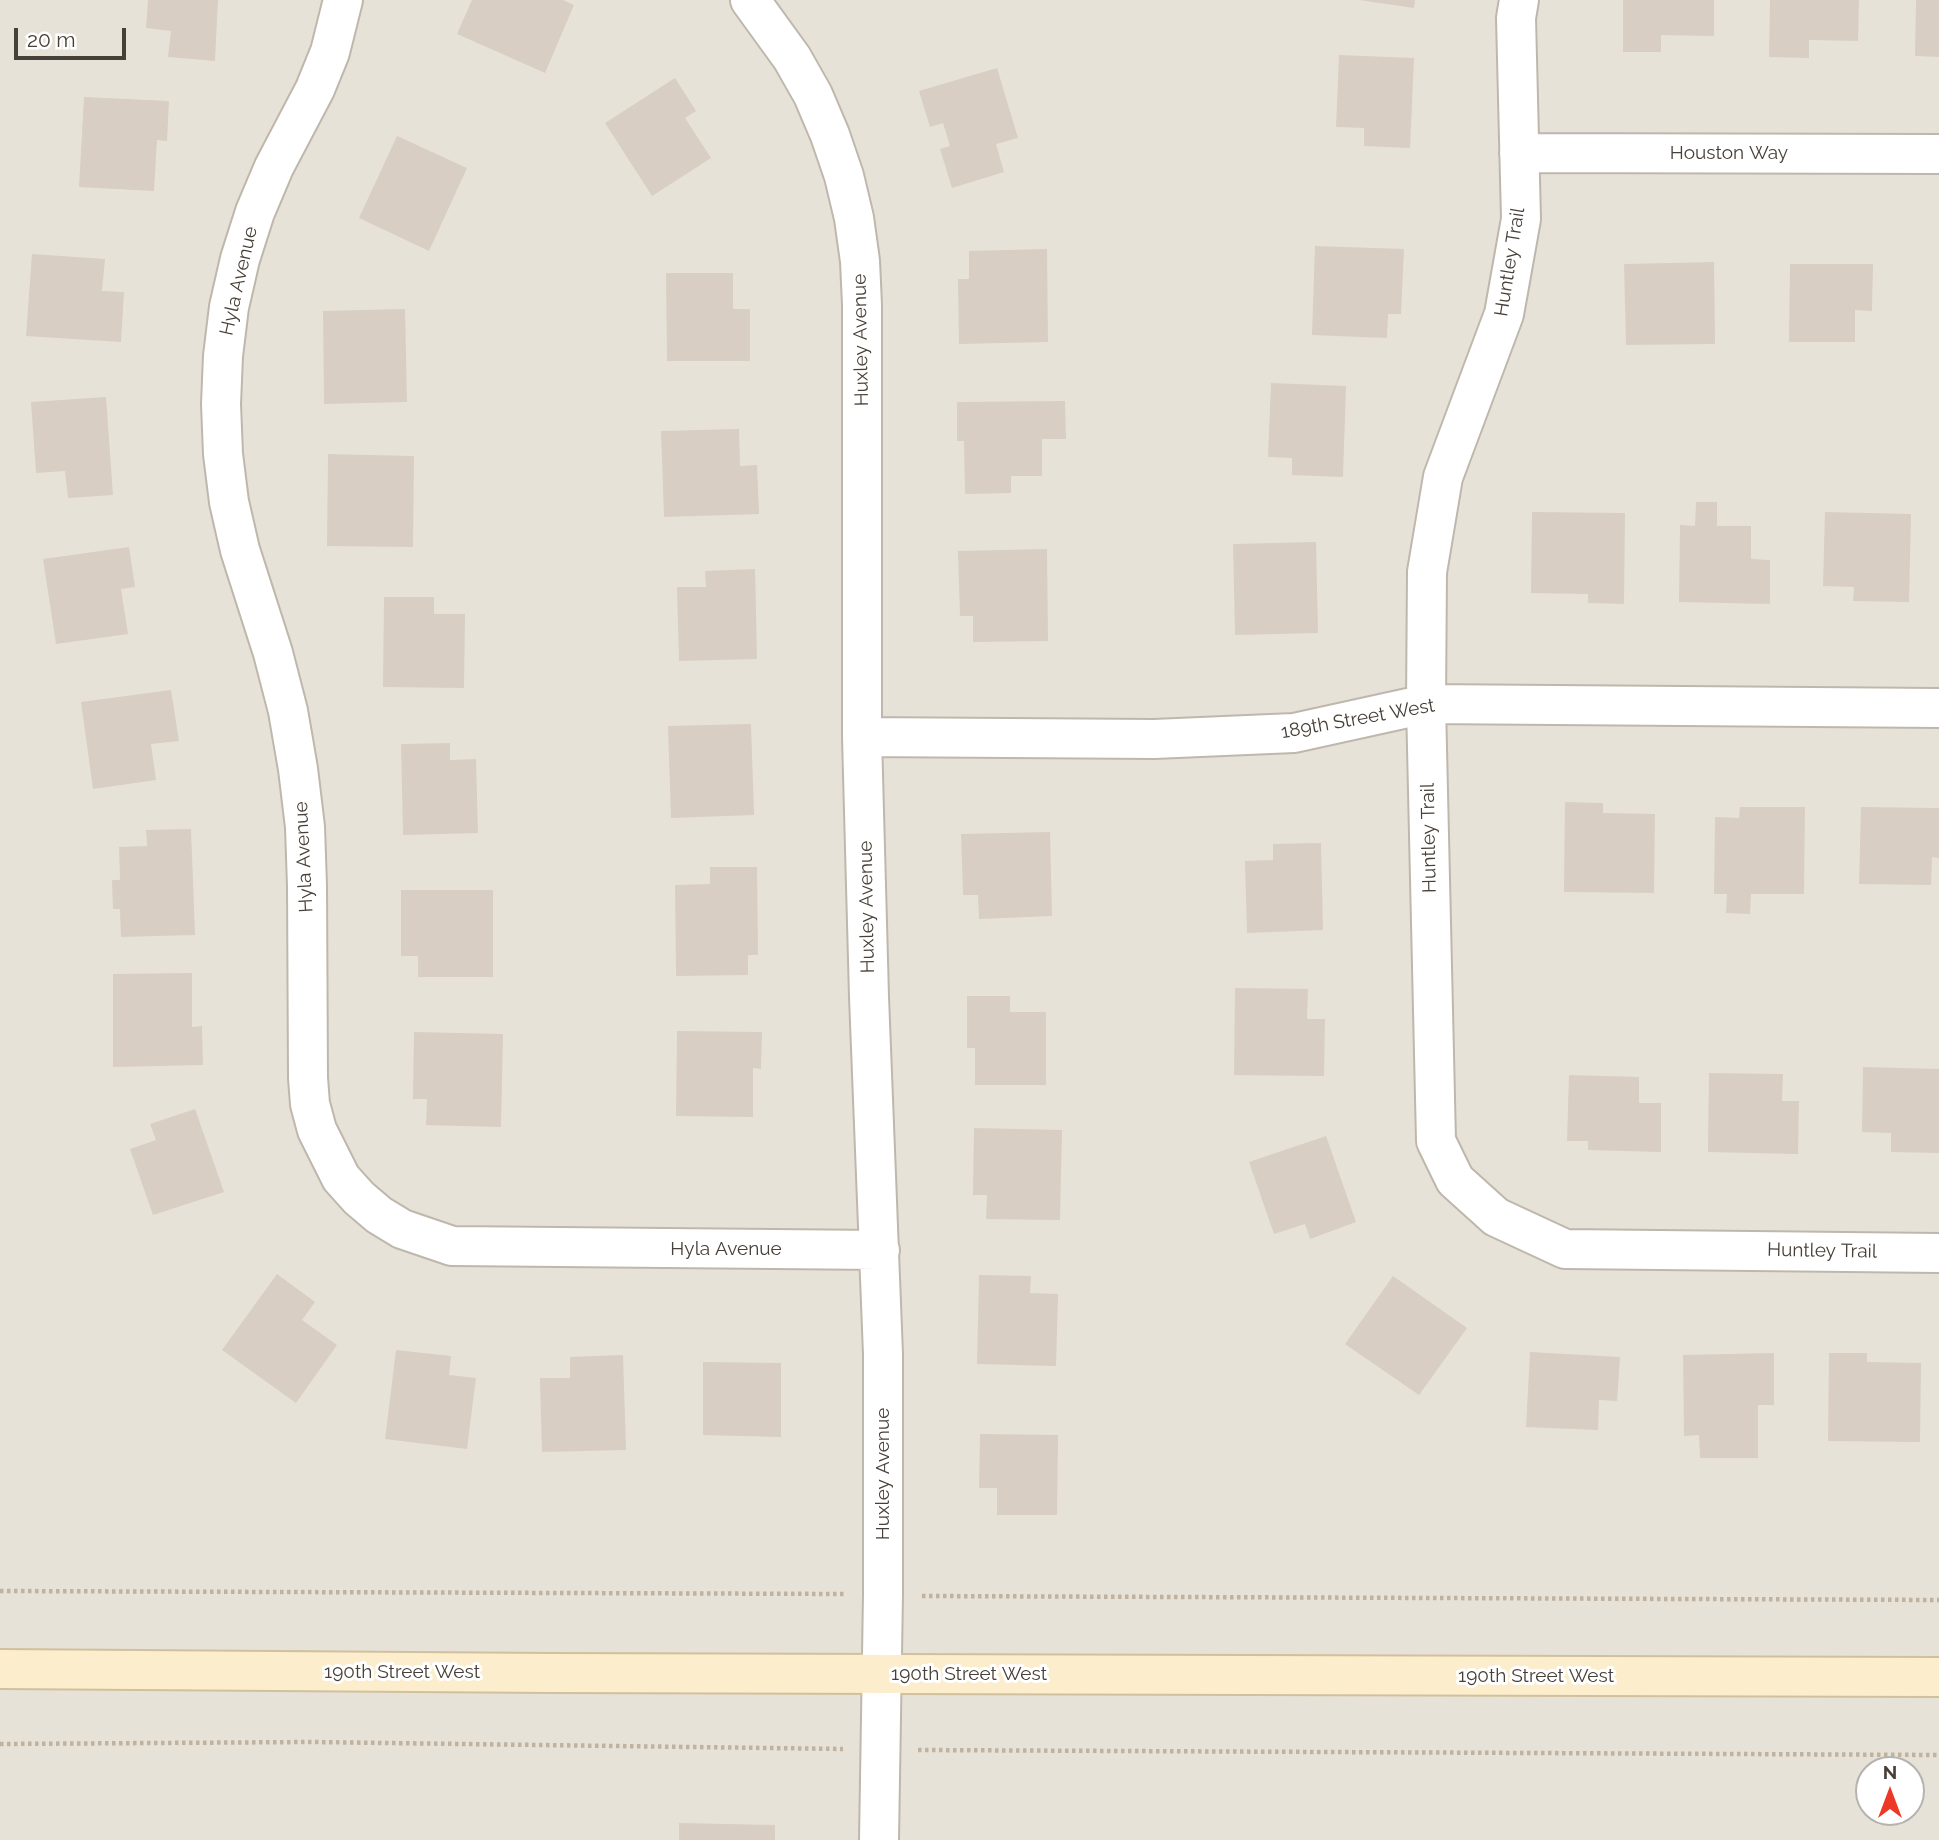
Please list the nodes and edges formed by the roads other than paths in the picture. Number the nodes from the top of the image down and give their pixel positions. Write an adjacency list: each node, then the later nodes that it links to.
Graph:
1 (343, 0): 9 (street, Hyla Avenue)
2 (750, 0): 8 (street, Huxley Avenue)
3 (1519, 0): 4 (street, Huntley Trail)
4 (1519, 153): 5 (street, Houston Way); 6 (street, Huntley Trail)
5 (1939, 154)
6 (1426, 704): 7 (street, 189th Street West); 8 (street, 189th Street West); 10 (street, Huntley Trail)
7 (1939, 708)
8 (862, 737): 9 (street, Huxley Avenue)
9 (880, 1250): 12 (street, Huxley Avenue)
10 (1939, 1253)
11 (0, 1669): 12 (street, 190th Street West)
12 (881, 1673): 13 (street, 190th Street West); 14 (street, Huxley Avenue)
13 (1939, 1676)
14 (879, 1840)

